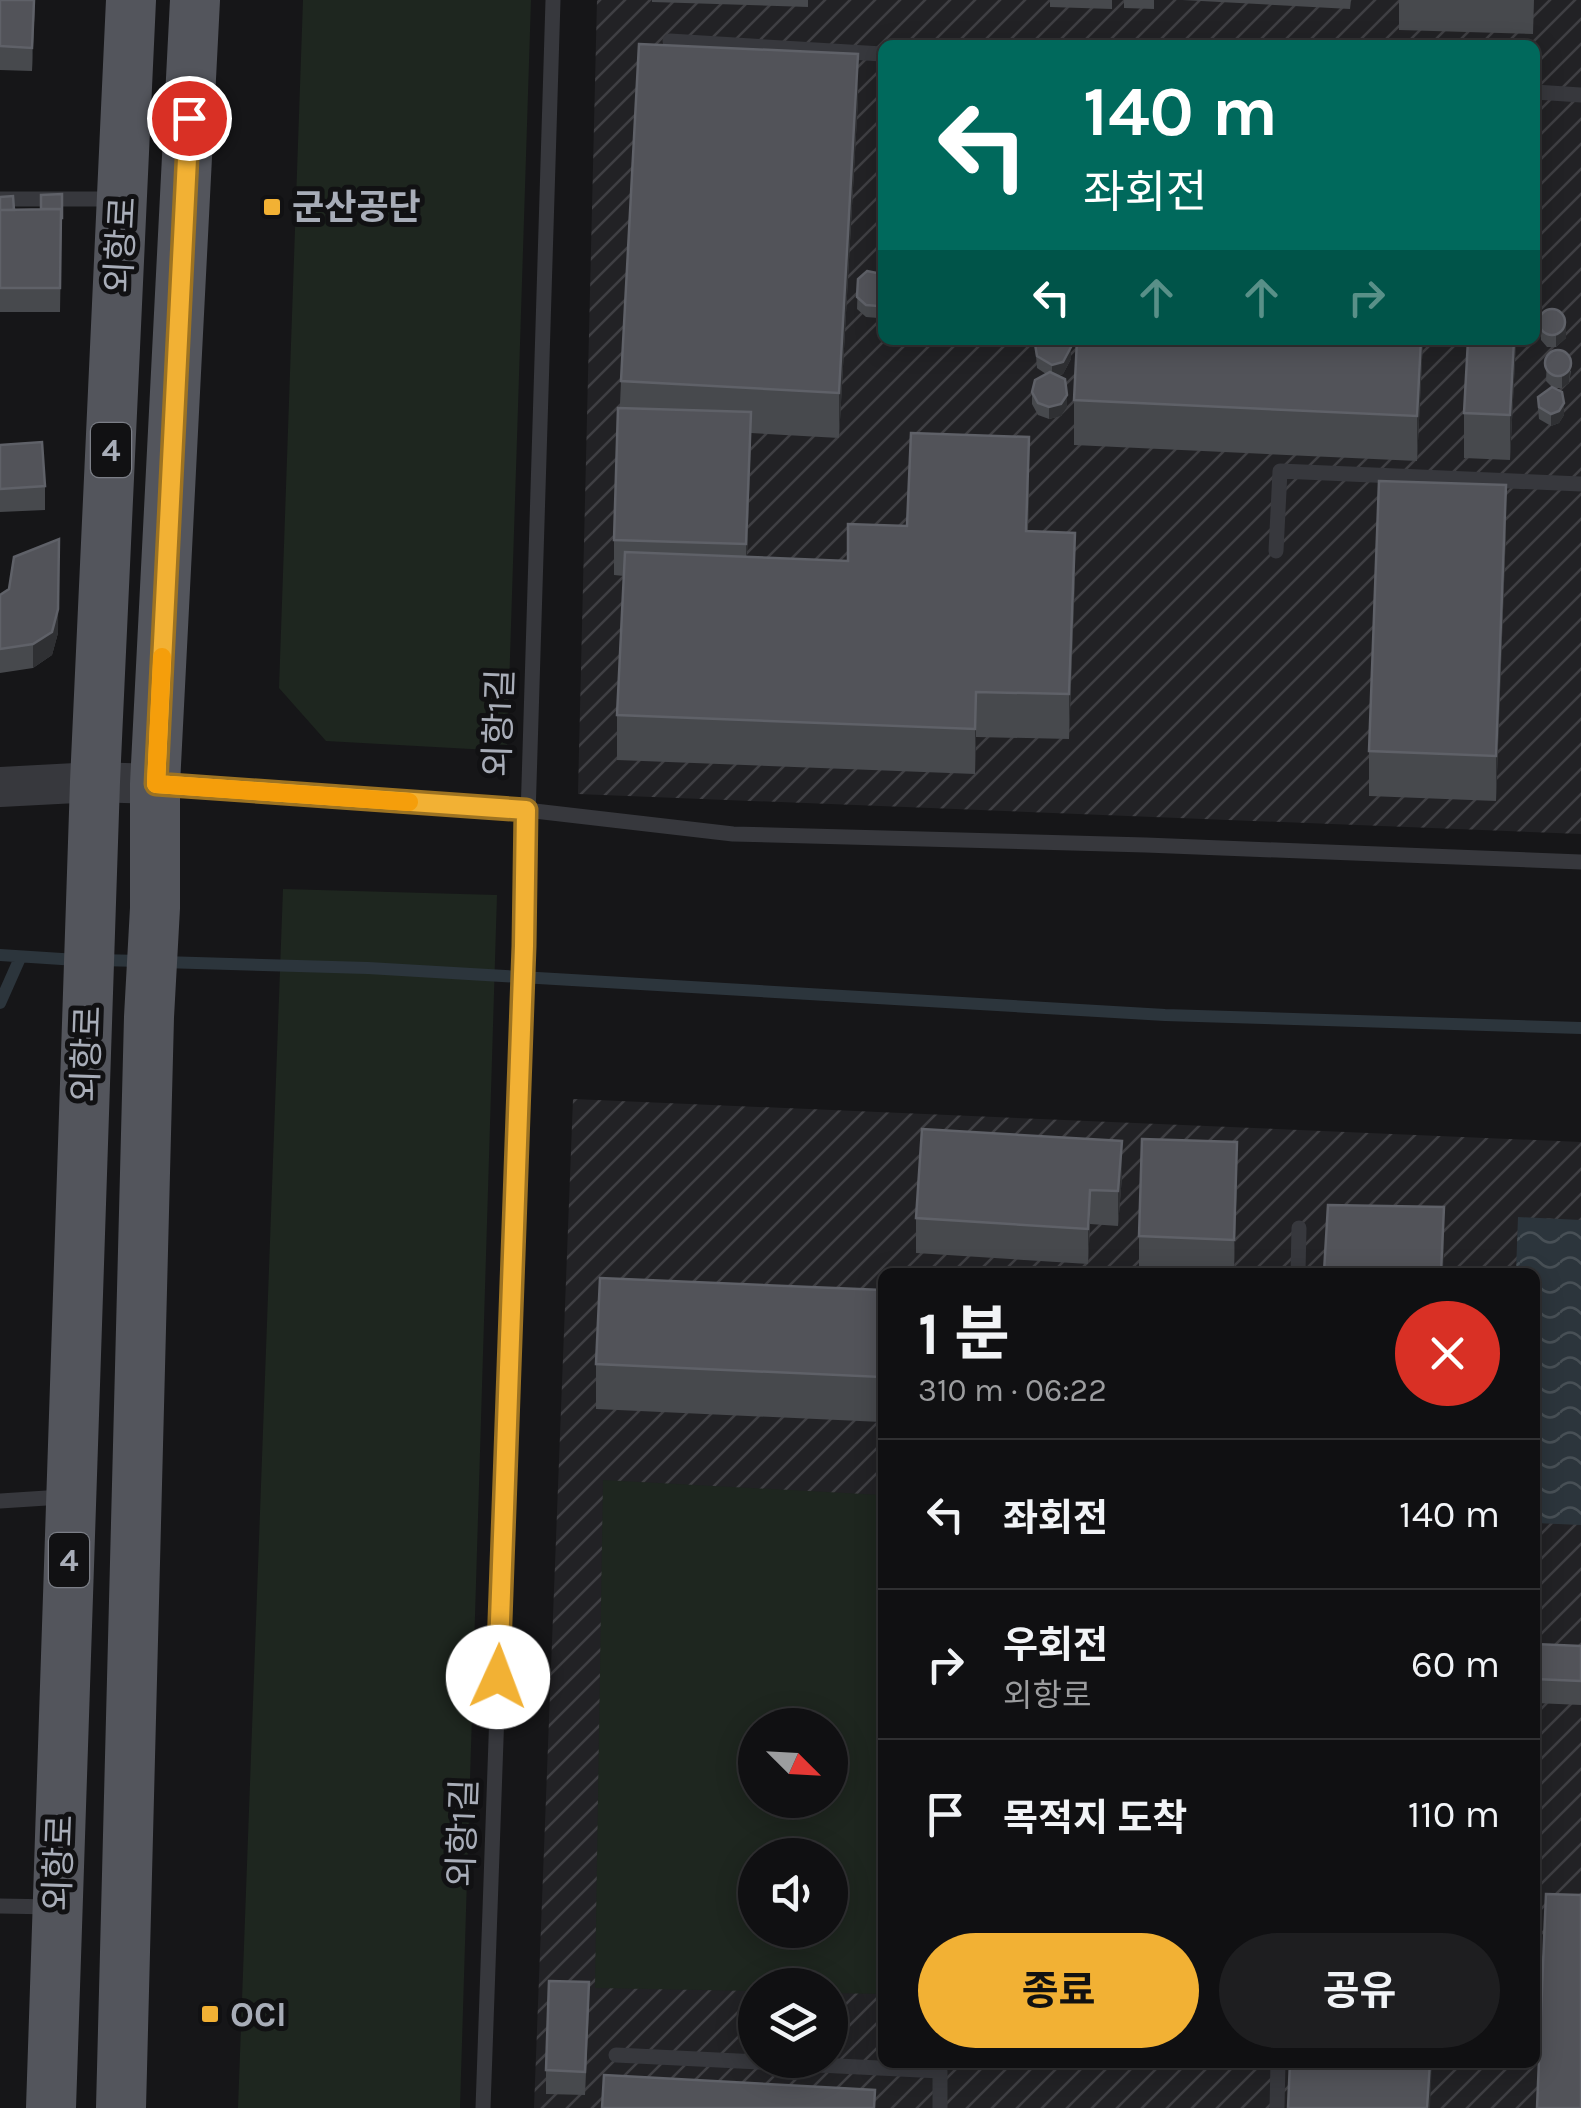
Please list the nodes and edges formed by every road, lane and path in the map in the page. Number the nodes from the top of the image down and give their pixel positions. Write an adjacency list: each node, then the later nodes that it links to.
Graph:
1 (131, 0): 9 (main road, 외항로 / 4)
2 (195, 0): 13 (main road, 외항로 / 4)
3 (553, 0): 15 (lane, 외항1길)
4 (670, 41): 5 (lane)
5 (878, 54)
6 (1540, 92): 7 (lane)
7 (1581, 94)
8 (0, 199): 9 (lane)
9 (123, 199): 12 (main road, 외항로 / 4)
10 (1581, 484): 11 (lane)
11 (1276, 551)
12 (95, 782): 13 (street); 14 (street); 19 (main road, 외항로 / 4)
13 (156, 784): 15 (lane); 28 (main road, 외항로 / 4)
14 (0, 787)
15 (526, 810): 16 (lane); 29 (lane, 외항1길)
16 (1581, 862)
17 (1299, 1228): 18 (lane)
18 (1298, 1268)
19 (71, 1496): 20 (lane); 22 (main road, 외항로 / 4)
20 (1, 1501)
21 (0, 1906): 22 (lane)
22 (58, 1907): 27 (main road, 외항로 / 4)
23 (616, 2055): 24 (lane)
24 (878, 2068)
25 (879, 2068): 30 (lane)
26 (1278, 2068): 31 (lane)
27 (51, 2108)
28 (121, 2108)
29 (483, 2108)
30 (940, 2108)
31 (1277, 2108)

